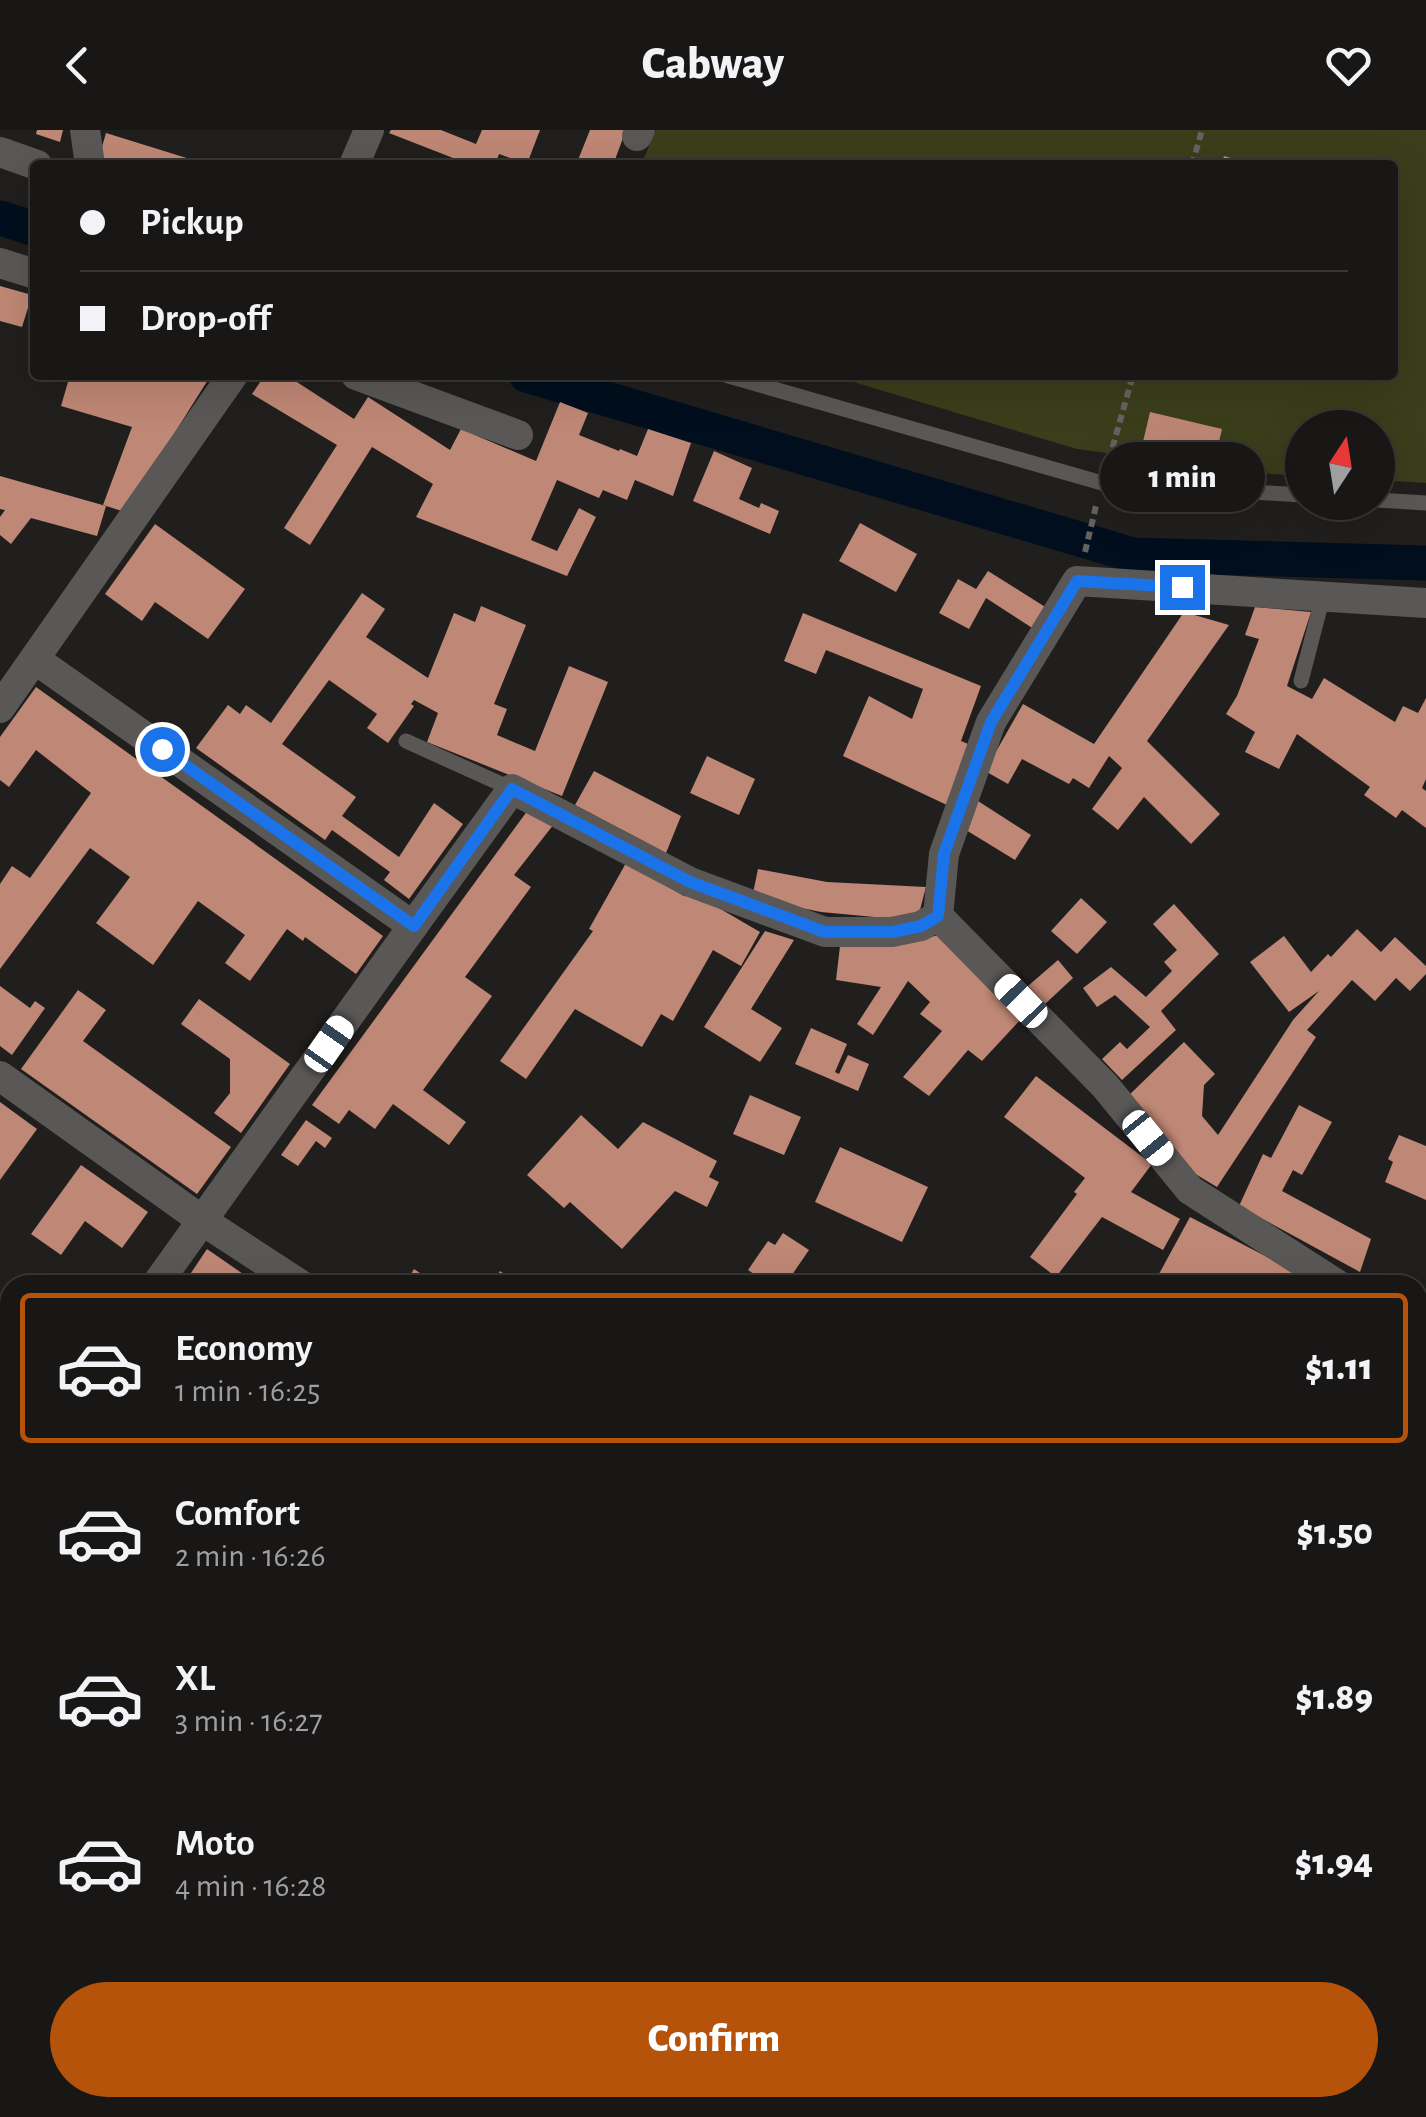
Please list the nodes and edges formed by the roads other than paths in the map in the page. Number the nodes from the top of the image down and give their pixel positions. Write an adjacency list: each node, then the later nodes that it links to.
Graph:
1 (84, 130): 4 (street)
2 (369, 130): 5 (street)
3 (0, 152): 6 (street)
4 (89, 160)
5 (356, 160)
6 (30, 163)
7 (0, 263): 8 (street)
8 (30, 272)
9 (229, 380): 18 (street)
10 (370, 380): 12 (street)
11 (742, 380): 13 (lane)
12 (518, 434)
13 (1285, 495)
14 (1395, 501): 15 (lane)
15 (1426, 503)
16 (1323, 596): 17 (street); 19 (lane); 23 (street)
17 (1426, 603)
18 (36, 660): 20 (street); 24 (street)
19 (1301, 681)
20 (5, 692)
21 (406, 740): 22 (lane)
22 (512, 789): 23 (street); 24 (street)
23 (938, 916): 29 (street)
24 (414, 926): 26 (street)
25 (0, 1076): 26 (street)
26 (203, 1221): 27 (street); 28 (street)
27 (163, 1275)
28 (286, 1275)
29 (1322, 1275)

